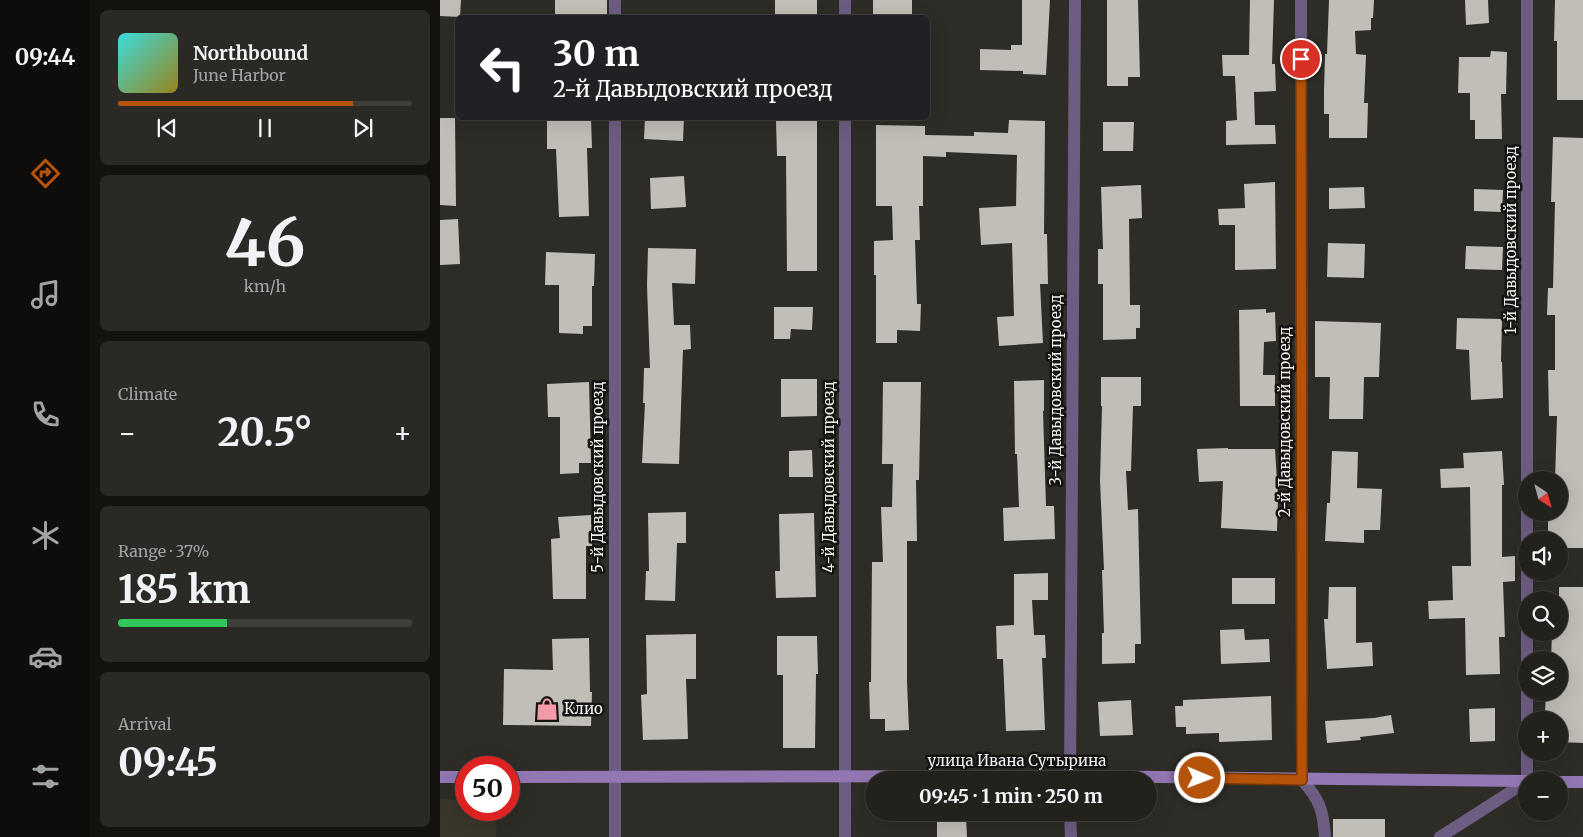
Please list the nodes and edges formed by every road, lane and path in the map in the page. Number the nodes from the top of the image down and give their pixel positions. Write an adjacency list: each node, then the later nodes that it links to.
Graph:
1 (615, 0): 6 (street)
2 (845, 0): 7 (street)
3 (1075, 0): 11 (street, 3-й Давыдовский проезд)
4 (1301, 0): 19 (street, 2-й Давыдовский проезд)
5 (1528, 0): 10 (street, 1-й Давыдовский проезд)
6 (615, 15)
7 (845, 15)
8 (615, 120): 15 (street, 5-й Давыдовский проезд)
9 (845, 120): 16 (street, 4-й Давыдовский проезд)
10 (1527, 471)
11 (1070, 771)
12 (440, 777): 13 (main road)
13 (455, 777)
14 (520, 777): 15 (main road, улица Ивана Сутырина)
15 (614, 778): 16 (main road, улица Ивана Сутырина); 25 (street, 5-й Давыдовский проезд)
16 (844, 778): 17 (main road, улица Ивана Сутырина); 26 (street, 4-й Давыдовский проезд)
17 (865, 778)
18 (1157, 779): 19 (main road, улица Ивана Сутырина)
19 (1302, 780): 20 (main road, улица Ивана Сутырина); 28 (street)
20 (1518, 781)
21 (1568, 782): 22 (main road)
22 (1583, 782)
23 (1518, 786): 29 (street)
24 (1070, 821): 27 (street)
25 (615, 837)
26 (845, 837)
27 (1071, 837)
28 (1325, 837)
29 (1440, 837)

